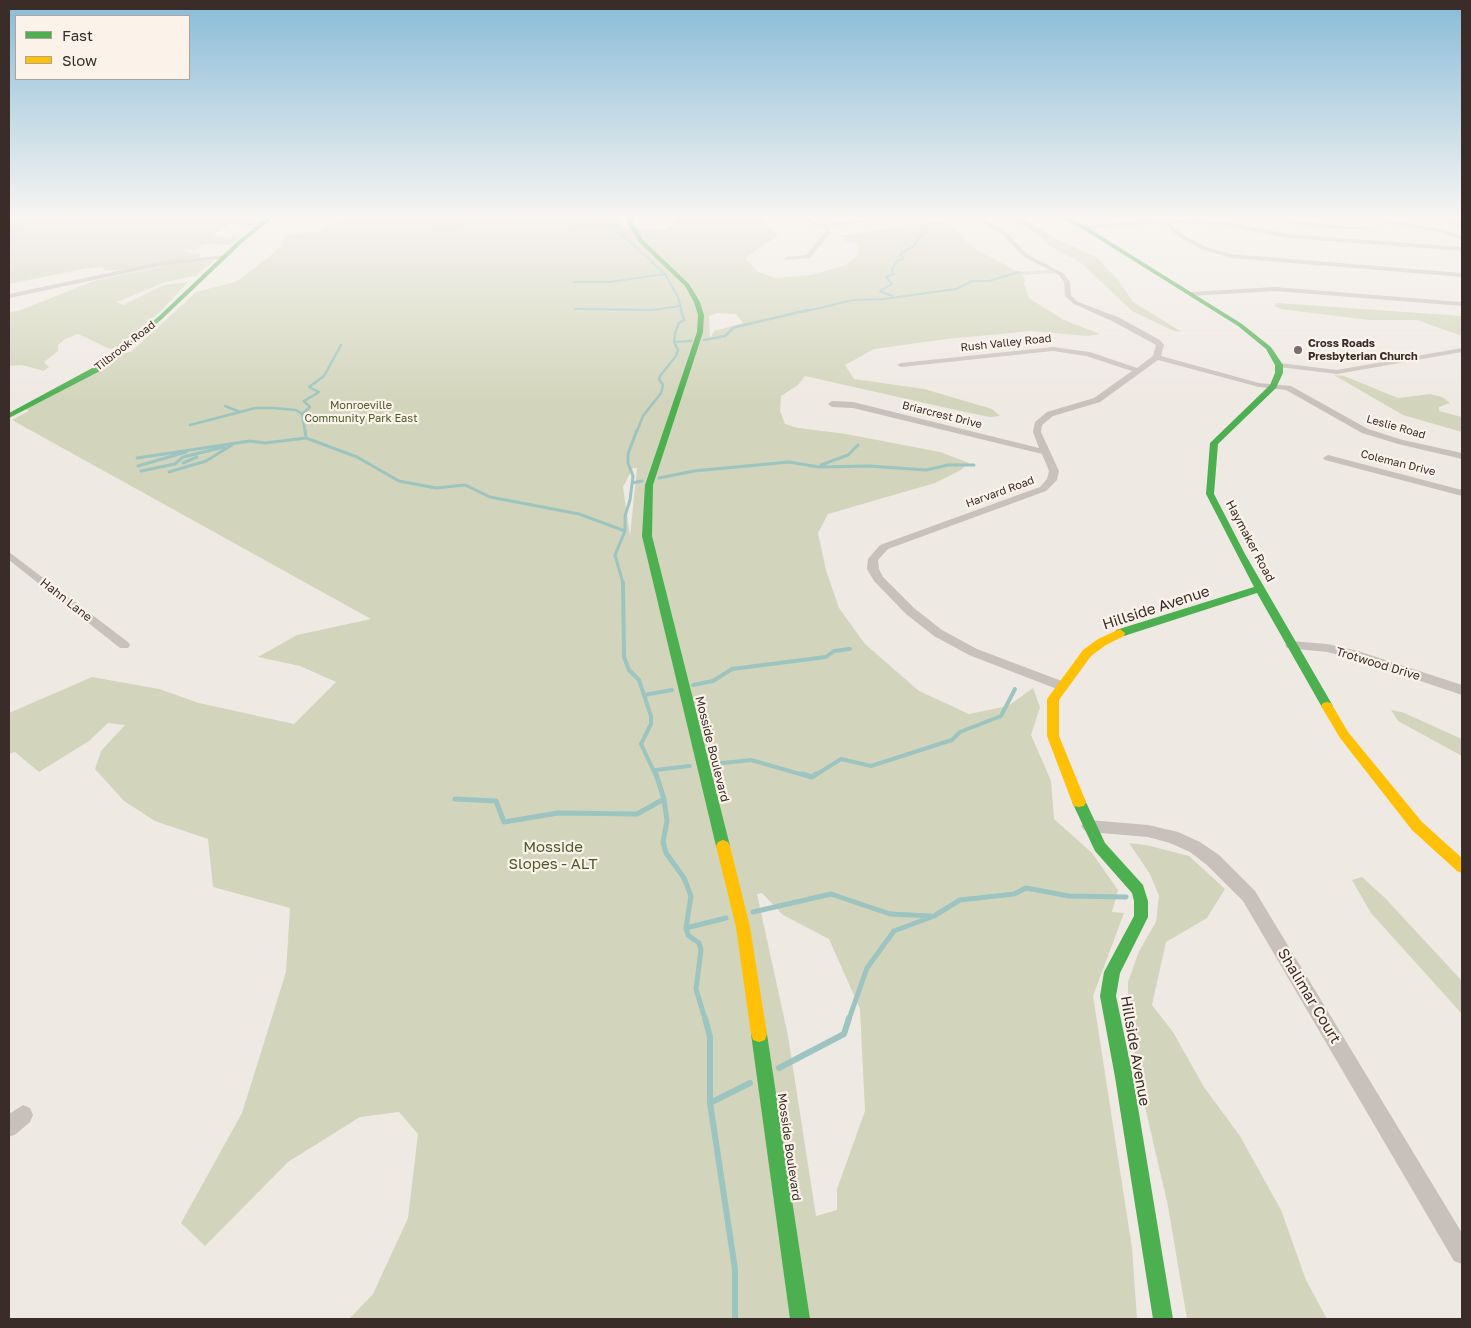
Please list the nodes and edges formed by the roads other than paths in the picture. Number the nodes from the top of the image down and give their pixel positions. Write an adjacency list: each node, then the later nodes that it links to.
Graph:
1 (94, 278): 7 (street)
2 (204, 278): 16 (main road, Tilbrook Road)
3 (677, 278): 30 (main road, Mosside Boulevard)
4 (1064, 278): 10 (street)
5 (1165, 278): 6 (main road)
6 (1191, 294): 8 (street); 12 (main road)
7 (9, 296)
8 (1462, 304)
9 (1462, 350): 12 (street)
10 (1157, 358): 13 (street, Harvard Road); 14 (street)
11 (901, 365): 13 (street, Rush Valley Road)
12 (1279, 365): 14 (main road)
13 (1139, 371): 17 (street, Harvard Road)
14 (1273, 386): 18 (street, Leslie Road); 22 (main road, Haymaker Road)
15 (832, 404): 17 (street, Briarcrest Drive)
16 (9, 416)
17 (1045, 452): 25 (street, Harvard Road)
18 (1462, 456)
19 (1328, 458): 20 (street, Coleman Drive)
20 (1462, 492)
21 (9, 555): 23 (street, Hahn Lane)
22 (1260, 589): 24 (main road, Haymaker Road); 25 (main road, Hillside Avenue)
23 (124, 645)
24 (1292, 645): 26 (street, Trotwood Drive); 28 (main road, Haymaker Road)
25 (1062, 686): 27 (main road, Hillside Avenue)
26 (1462, 690)
27 (1089, 826): 29 (street, Shalimar Court); 31 (main road, Hillside Avenue)
28 (1462, 867)
29 (1462, 1253)
30 (800, 1319)
31 (1163, 1319)

